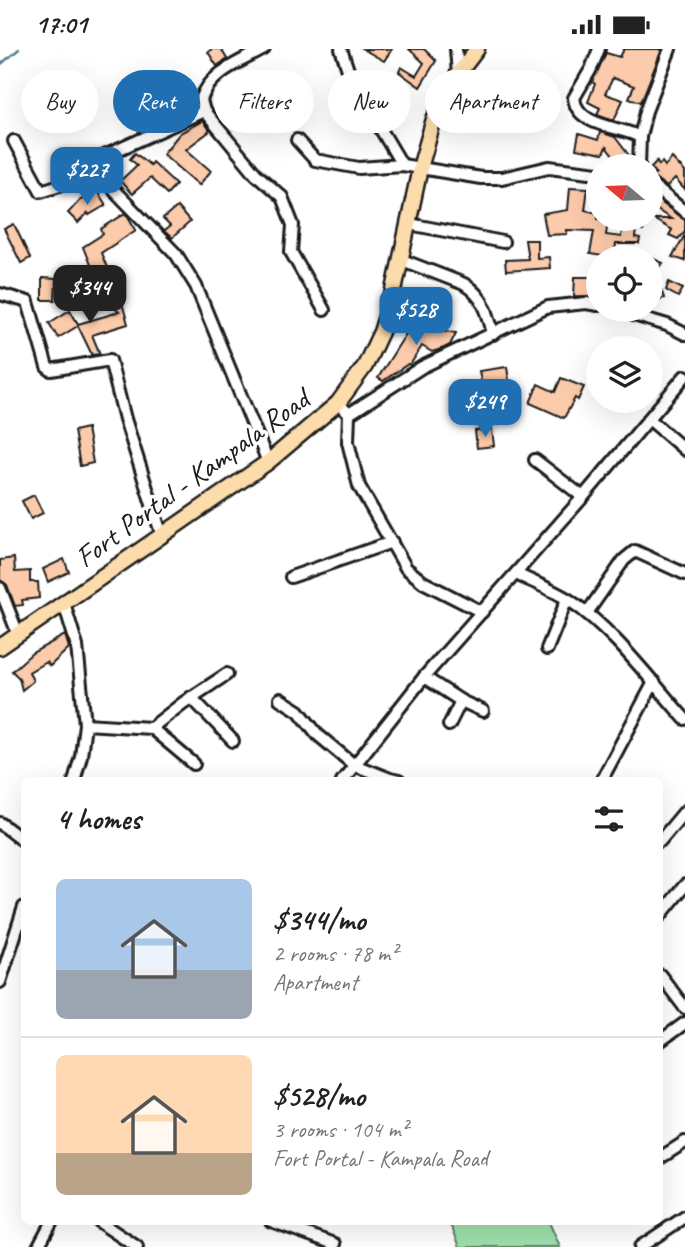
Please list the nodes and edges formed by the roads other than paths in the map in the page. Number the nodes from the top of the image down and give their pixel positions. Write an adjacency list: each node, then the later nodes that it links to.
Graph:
1 (264, 49): 9 (street)
2 (341, 49): 15 (street)
3 (456, 49): 7 (street)
4 (477, 49): 8 (main road, Fort Portal - Kampala Road)
5 (599, 49): 11 (street)
6 (670, 49): 11 (street)
7 (458, 70)
8 (460, 70)
9 (204, 111): 18 (street); 26 (street)
10 (429, 133): 16 (main road, Fort Portal - Kampala Road)
11 (640, 137): 14 (street)
12 (297, 140): 15 (street)
13 (14, 141): 18 (street)
14 (639, 154)
15 (402, 165): 16 (street)
16 (420, 168): 17 (street); 21 (main road, Fort Portal - Kampala Road)
17 (586, 172)
18 (94, 174): 35 (street)
19 (663, 194): 20 (street)
20 (685, 212)
21 (410, 224): 22 (street); 23 (main road, Fort Portal - Kampala Road)
22 (503, 242)
23 (402, 260): 28 (street); 31 (main road, Fort Portal - Kampala Road)
24 (0, 294): 37 (street)
25 (586, 305): 28 (street)
26 (324, 310)
27 (657, 322): 29 (street)
28 (492, 334): 31 (street)
29 (685, 334)
30 (685, 376): 32 (street)
31 (344, 409): 35 (main road, Fort Portal - Kampala Road); 38 (street)
32 (649, 419): 33 (street); 36 (street)
33 (685, 450)
34 (535, 460): 36 (street)
35 (268, 462): 37 (main road, Fort Portal - Kampala Road)
36 (583, 497): 39 (street)
37 (162, 536): 44 (main road, Fort Portal - Kampala Road)
38 (392, 542): 41 (street); 45 (street)
39 (516, 574): 43 (street); 45 (street)
40 (685, 575): 46 (street)
41 (291, 577)
42 (0, 588): 47 (street)
43 (567, 599): 46 (street); 49 (street)
44 (64, 603): 47 (main road, Fort Portal - Kampala Road); 58 (street)
45 (482, 612): 51 (street)
46 (587, 613): 52 (street)
47 (18, 634): 48 (main road, Fort Portal - Kampala Road)
48 (0, 647)
49 (547, 649)
50 (227, 674): 53 (street)
51 (424, 677): 55 (street); 63 (street)
52 (654, 682): 57 (street); 67 (street)
53 (191, 697): 60 (street); 61 (street)
54 (280, 699): 63 (street)
55 (461, 701): 56 (street); 59 (street)
56 (483, 711)
57 (684, 716)
58 (85, 724): 60 (street); 64 (street)
59 (449, 725)
60 (151, 728): 62 (street)
61 (233, 741)
62 (194, 764)
63 (354, 765): 65 (street); 66 (street)
64 (75, 777)
65 (345, 777)
66 (385, 777)
67 (603, 777)
68 (685, 811): 70 (street)
69 (0, 823): 71 (street)
70 (663, 837)
71 (21, 839)
72 (685, 885): 73 (street)
73 (663, 912)
74 (21, 916): 76 (street)
75 (663, 979): 77 (street)
76 (0, 982)
77 (685, 1008)
78 (685, 1023): 79 (street)
79 (663, 1039)
80 (685, 1142): 81 (street)
81 (663, 1156)
82 (685, 1217): 89 (street)
83 (50, 1225): 87 (street)
84 (104, 1225): 88 (street)
85 (282, 1225): 86 (street)
86 (335, 1244)
87 (38, 1247)
88 (136, 1247)
89 (640, 1247)

